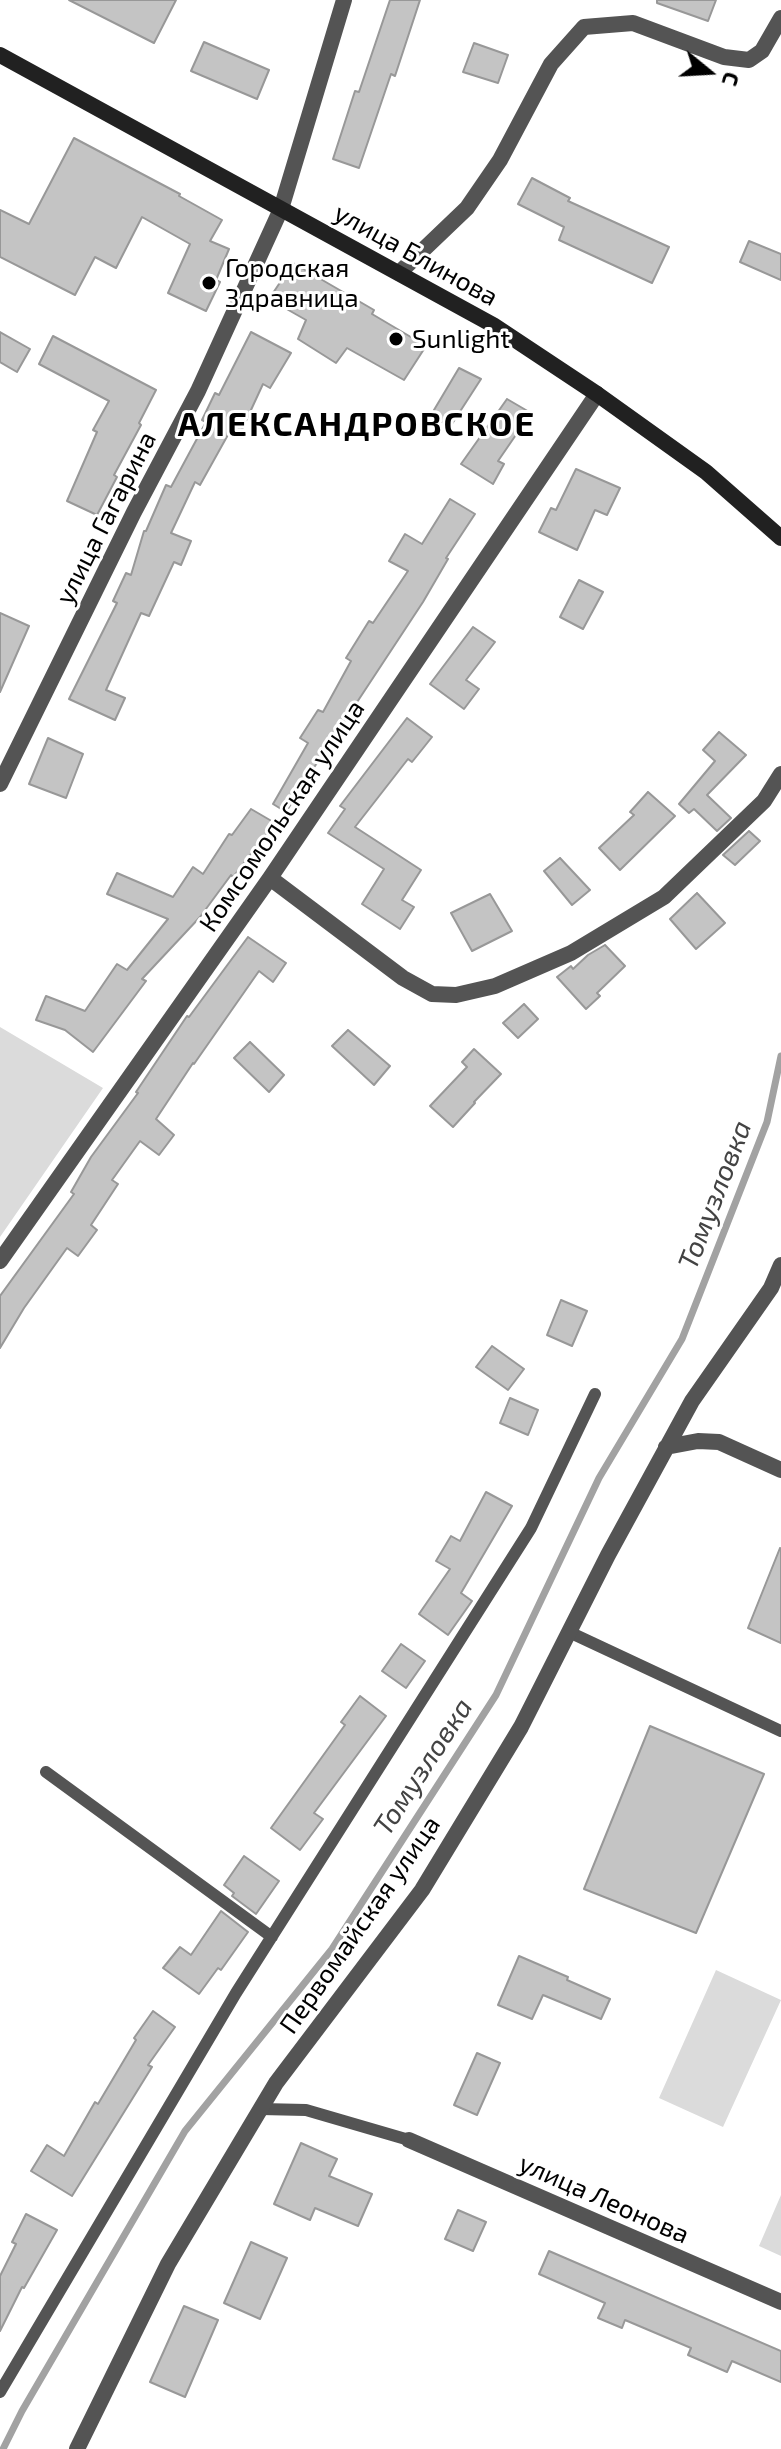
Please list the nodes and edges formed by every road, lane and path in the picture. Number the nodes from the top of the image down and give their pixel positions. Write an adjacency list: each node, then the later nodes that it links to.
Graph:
1 (344, 0): 4 (street, улица Гагарина)
2 (781, 18): 5 (street)
3 (0, 55): 4 (main road, улица Блинова)
4 (281, 209): 5 (main road, улица Блинова); 9 (street, улица Гагарина)
5 (399, 273): 6 (main road, улица Блинова)
6 (597, 394): 7 (main road, улица Блинова); 10 (street, Комсомольская улица)
7 (781, 538)
8 (781, 774): 10 (street)
9 (0, 784)
10 (270, 878): 11 (street, Комсомольская улица)
11 (0, 1261)
12 (781, 1265): 14 (street, Первомайская улица)
13 (595, 1394): 19 (lane)
14 (666, 1447): 15 (street); 16 (street, Первомайская улица)
15 (781, 1470)
16 (569, 1632): 17 (lane); 20 (street, Первомайская улица)
17 (781, 1731)
18 (46, 1772): 19 (lane)
19 (272, 1937): 23 (lane)
20 (261, 2109): 21 (lane); 24 (street, Первомайская улица)
21 (409, 2140): 22 (street, улица Леонова)
22 (781, 2302)
23 (0, 2392)
24 (84, 2447)

